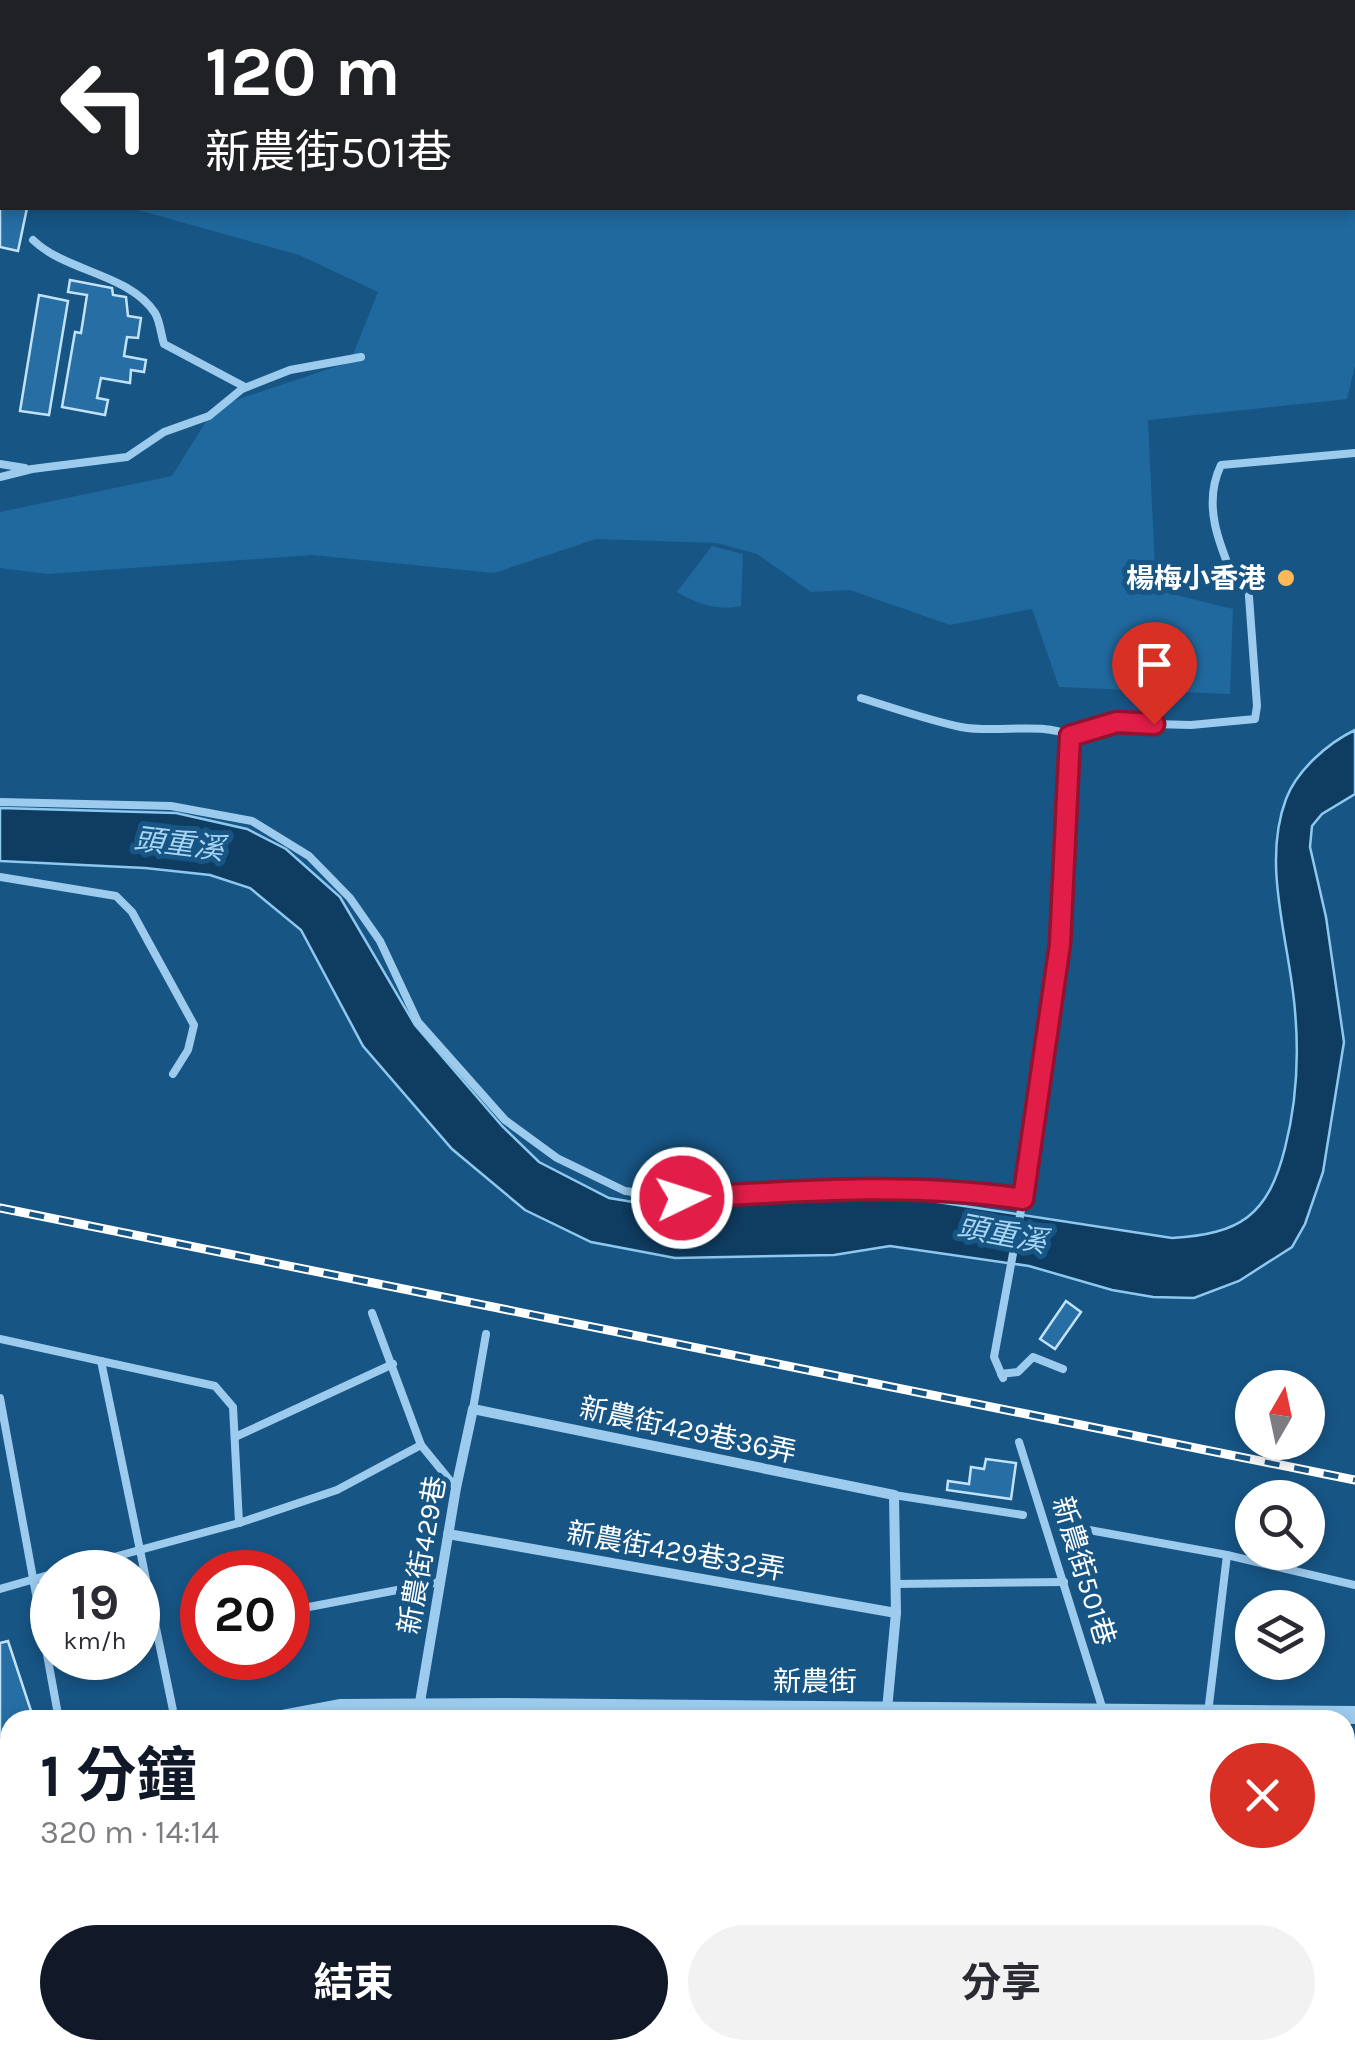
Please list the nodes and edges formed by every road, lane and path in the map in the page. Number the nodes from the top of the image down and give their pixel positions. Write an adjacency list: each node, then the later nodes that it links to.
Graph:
1 (33, 240): 3 (lane)
2 (361, 357): 3 (lane)
3 (245, 388): 6 (lane)
4 (1355, 453): 9 (lane)
5 (0, 464): 6 (lane)
6 (32, 469): 7 (lane)
7 (0, 477)
8 (861, 698): 9 (lane)
9 (1070, 736): 13 (lane)
10 (0, 802): 13 (lane)
11 (0, 877): 12 (lane)
12 (174, 1074)
13 (1023, 1199): 19 (lane)
14 (372, 1312): 18 (lane)
15 (486, 1334): 21 (lane)
16 (0, 1338): 17 (lane)
17 (100, 1360): 22 (lane); 31 (lane)
18 (393, 1364): 22 (lane); 24 (lane)
19 (1064, 1369)
20 (0, 1398): 32 (lane)
21 (472, 1409): 25 (street, 新農街429巷); 26 (street, 新農街429巷36弄)
22 (234, 1437): 28 (lane)
23 (1019, 1442): 36 (lane, 新農街501巷)
24 (421, 1445): 25 (lane); 28 (lane)
25 (456, 1488): 30 (street, 新農街429巷)
26 (894, 1495): 27 (lane); 37 (street)
27 (1023, 1514)
28 (239, 1523): 31 (lane)
29 (1089, 1530): 33 (lane)
30 (448, 1534): 35 (street, 新農街429巷); 41 (street, 新農街429巷32弄)
31 (140, 1550)
32 (30, 1553)
33 (1227, 1555): 38 (lane); 51 (lane)
34 (30, 1580): 39 (lane)
35 (439, 1582): 40 (lane); 48 (street, 新農街429巷)
36 (1064, 1582): 37 (lane); 50 (lane, 新農街501巷)
37 (895, 1584): 41 (street)
38 (1355, 1585)
39 (0, 1589)
40 (310, 1607)
41 (896, 1613): 49 (street)
42 (160, 1647): 45 (lane)
43 (52, 1680): 44 (lane)
44 (57, 1710)
45 (173, 1710)
46 (329, 1710): 47 (street, 新農街)
47 (366, 1710)
48 (418, 1710)
49 (886, 1710)
50 (1103, 1710)
51 (1208, 1710)

